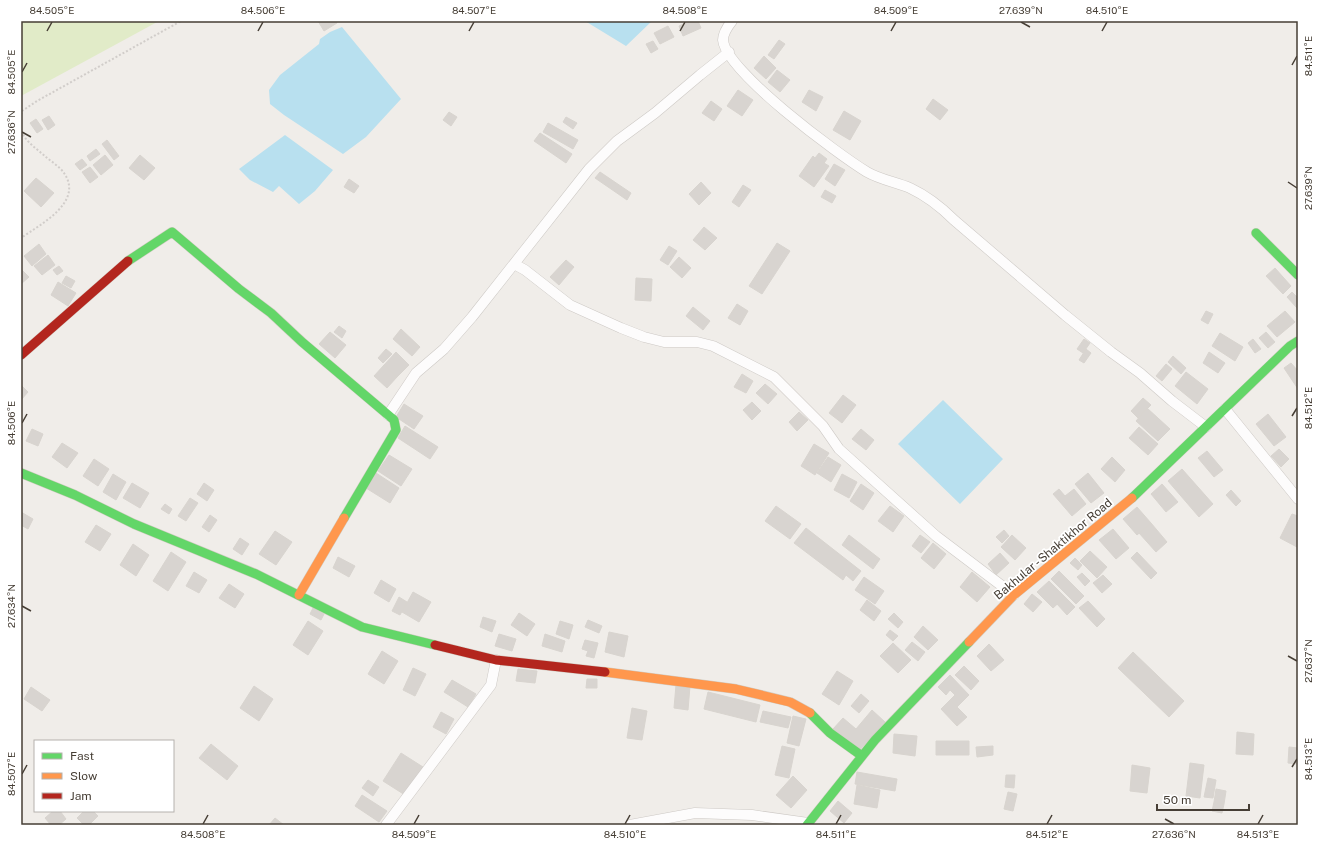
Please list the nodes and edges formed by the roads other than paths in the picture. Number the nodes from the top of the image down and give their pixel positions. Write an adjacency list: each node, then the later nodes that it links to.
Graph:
1 (732, 21): 2 (street)
2 (729, 52): 4 (street); 10 (street)
3 (1256, 233): 5 (street)
4 (514, 264): 9 (street); 14 (street)
5 (1298, 275)
6 (1298, 342): 8 (street, Bakhular - Shaktikhor Road)
7 (21, 355): 9 (street)
8 (1225, 409): 10 (street, Bakhular - Shaktikhor Road); 12 (street)
9 (388, 414): 13 (street)
10 (1206, 427): 14 (street, Bakhular - Shaktikhor Road)
11 (21, 473): 13 (street)
12 (1298, 500)
13 (299, 595): 15 (street)
14 (1014, 595): 16 (street, Bakhular - Shaktikhor Road)
15 (496, 660): 16 (street); 18 (street)
16 (862, 756): 17 (street, Bakhular - Shaktikhor Road)
17 (808, 824): 19 (street)
18 (386, 825)
19 (630, 825)

